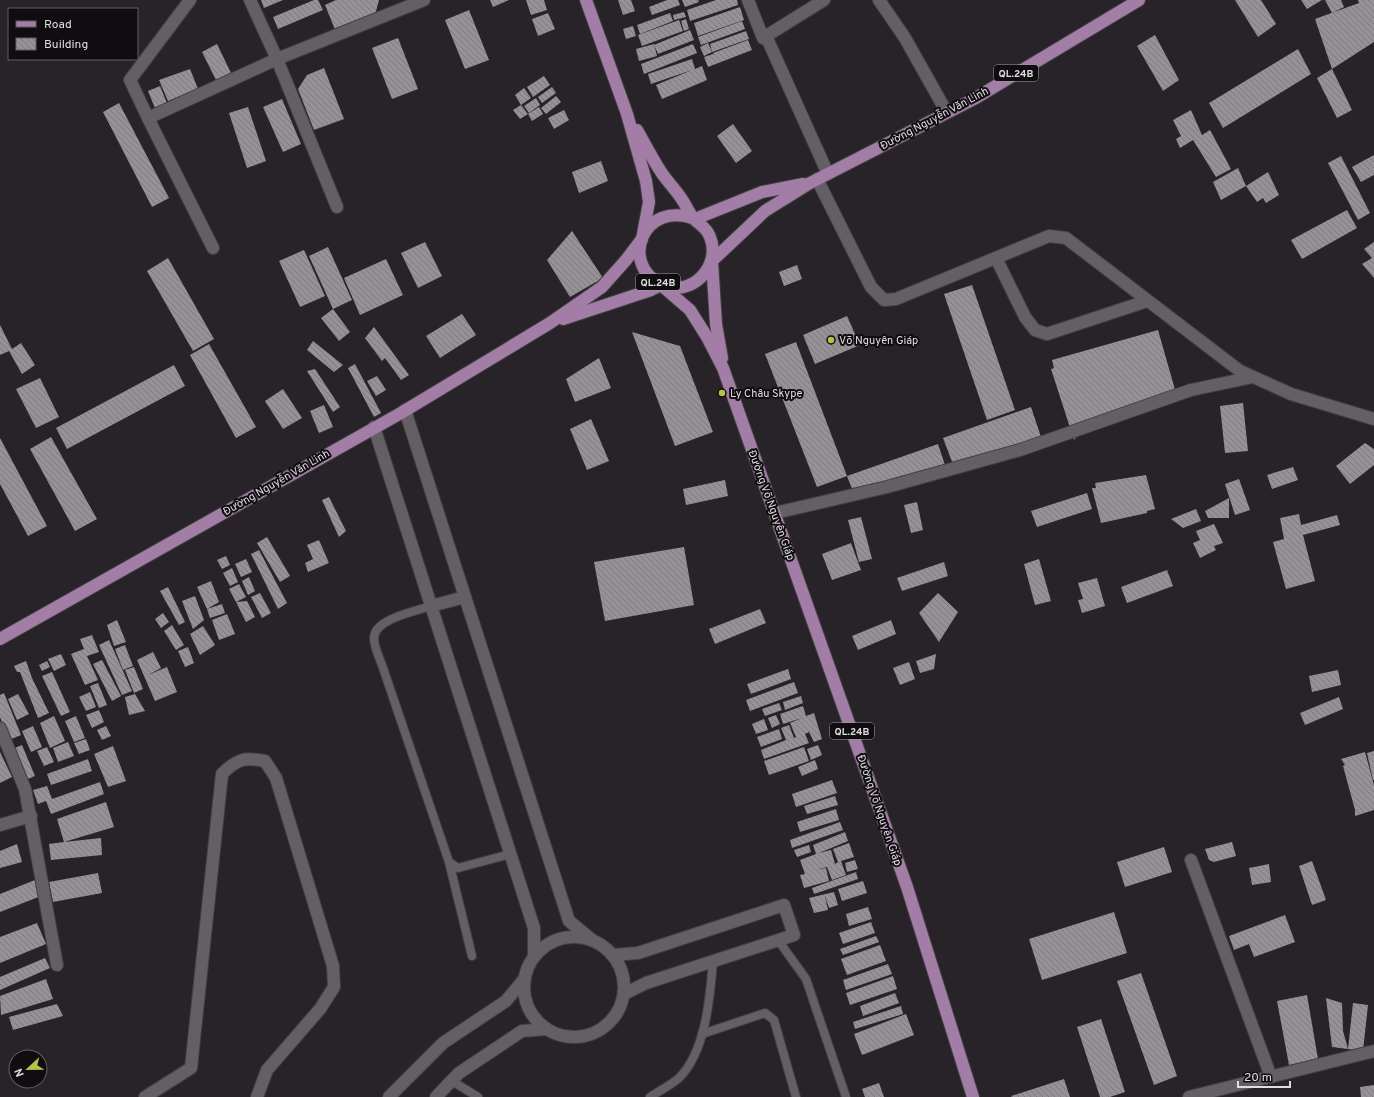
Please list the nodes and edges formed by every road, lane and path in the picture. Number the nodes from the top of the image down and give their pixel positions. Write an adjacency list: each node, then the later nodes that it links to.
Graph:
1 (190, 0): 14 (street)
2 (250, 0): 11 (street)
3 (424, 0): 9 (street)
4 (586, 0): 13 (main road)
5 (748, 0): 10 (street)
6 (824, 0): 10 (street)
7 (879, 0): 12 (street)
8 (1139, 0): 12 (main road, Đường Nguyễn Văn Linh / QL.24B)
9 (399, 5): 11 (street)
10 (766, 36): 15 (street)
11 (277, 59): 14 (street); 16 (street)
12 (946, 111): 15 (main road, Đường Nguyễn Văn Linh / QL.24B)
13 (627, 114): 17 (main road); 18 (main road)
14 (148, 118): 19 (street)
15 (818, 179): 17 (main road, Đường Nguyễn Văn Linh / QL.24B); 20 (street); 21 (main road, Đường Nguyễn Văn Linh / QL.24B)
16 (337, 207)
17 (695, 219): 18 (main road); 21 (main road)
18 (642, 239): 22 (main road, QL.24B); 24 (main road, Đường Nguyễn Văn Linh)
19 (213, 248)
20 (996, 258): 23 (street); 23 (street)
21 (712, 261): 22 (main road, QL.24B); 25 (main road, Đường Võ Nguyên Giáp)
22 (661, 284): 24 (main road, Đường Nguyễn Văn Linh); 25 (main road, Đường Võ Nguyên Giáp)
23 (1147, 301): 26 (street)
24 (550, 323): 27 (main road, Đường Nguyễn Văn Linh)
25 (723, 368): 30 (main road, Đường Võ Nguyên Giáp / QL.24B)
26 (1253, 377): 28 (street); 30 (street)
27 (405, 410): 29 (main road, Đường Nguyễn Văn Linh); 31 (street)
28 (1374, 420)
29 (374, 427): 32 (street); 33 (main road, Đường Nguyễn Văn Linh)
30 (775, 514): 62 (main road, Đường Võ Nguyên Giáp / QL.24B)
31 (465, 597): 32 (street); 40 (street)
32 (431, 606): 37 (street); 39 (lane)
33 (0, 639)
34 (0, 728): 35 (street)
35 (31, 816): 36 (street); 46 (street)
36 (0, 825)
37 (510, 854): 39 (lane); 44 (street)
38 (1191, 860): 52 (street)
39 (449, 862): 43 (lane)
40 (592, 940): 42 (street); 44 (street)
41 (778, 940): 42 (street); 45 (street); 61 (lane)
42 (612, 955): 48 (street)
43 (472, 956)
44 (534, 958): 47 (street)
45 (713, 961): 48 (street); 50 (lane)
46 (57, 965)
47 (525, 978): 49 (street); 56 (street)
48 (624, 994): 49 (street)
49 (547, 1029): 53 (street)
50 (702, 1034): 59 (lane); 60 (lane)
51 (1374, 1051): 52 (street)
52 (1271, 1077): 63 (street)
53 (452, 1081): 57 (street); 58 (lane)
54 (145, 1097): 55 (street)
55 (257, 1097)
56 (389, 1097)
57 (436, 1097)
58 (478, 1097)
59 (650, 1097)
60 (796, 1097)
61 (846, 1097)
62 (973, 1097)
63 (1189, 1097)

